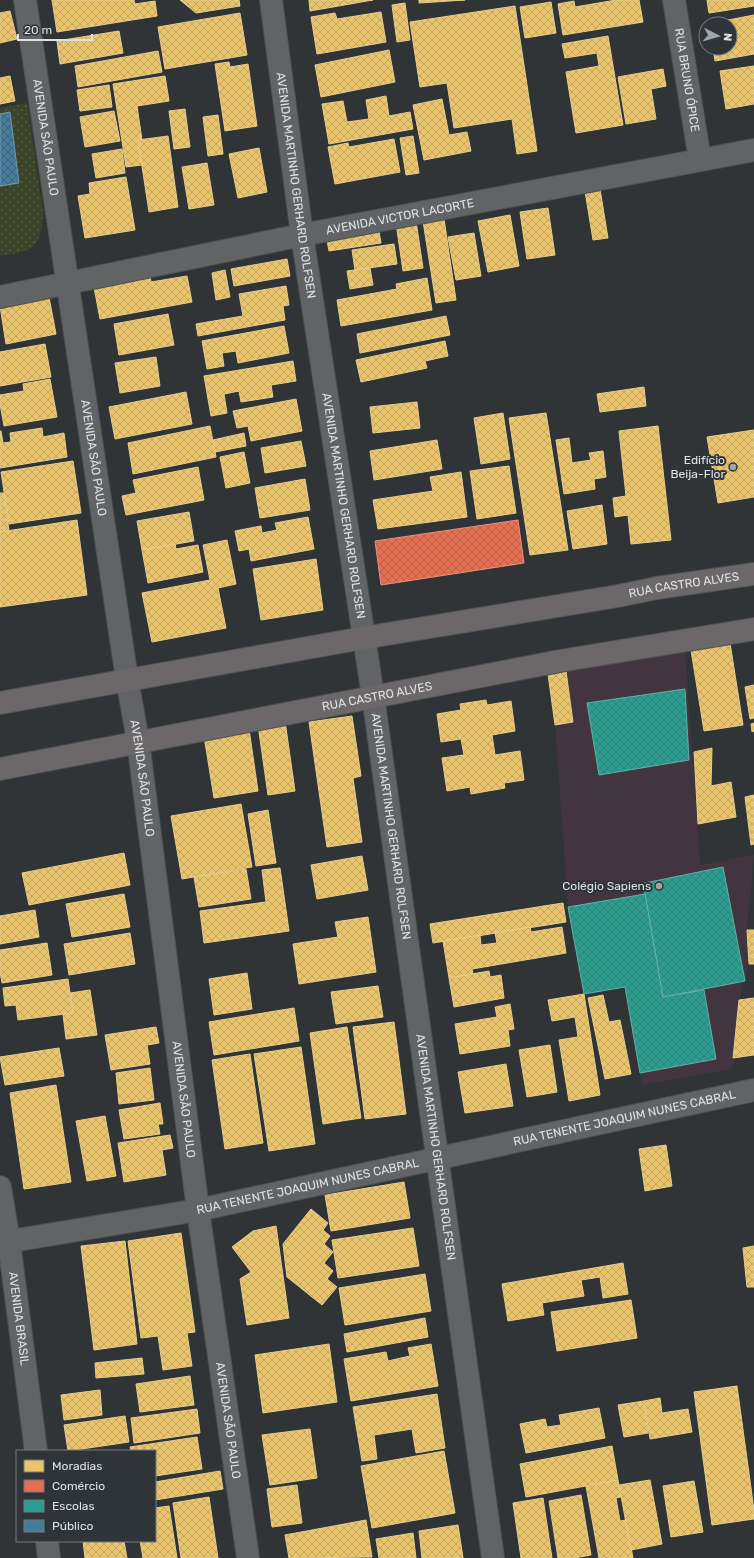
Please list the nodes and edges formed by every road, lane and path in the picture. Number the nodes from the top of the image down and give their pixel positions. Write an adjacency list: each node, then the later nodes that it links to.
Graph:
1 (25, 0): 7 (street, AVENIDA SÃO PAULO)
2 (271, 0): 6 (street, AVENIDA MARTINHO GERHARD ROLFSEN)
3 (674, 0): 5 (street, RUA BRUNO ÓPICE)
4 (754, 150): 5 (street, AVENIDA VICTOR LACORTE)
5 (700, 160): 6 (street, AVENIDA VICTOR LACORTE)
6 (302, 235): 7 (street, AVENIDA VICTOR LACORTE); 11 (street, AVENIDA MARTINHO GERHARD ROLFSEN)
7 (69, 283): 8 (street, AVENIDA VICTOR LACORTE); 12 (street, AVENIDA SÃO PAULO)
8 (0, 297)
9 (754, 574): 11 (main road, RUA CASTRO ALVES)
10 (754, 629): 13 (main road, RUA CASTRO ALVES)
11 (363, 638): 12 (main road, RUA CASTRO ALVES); 13 (street, AVENIDA MARTINHO GERHARD ROLFSEN)
12 (127, 679): 14 (main road, RUA CASTRO ALVES); 15 (street, AVENIDA SÃO PAULO)
13 (373, 696): 15 (main road, RUA CASTRO ALVES); 18 (street, AVENIDA MARTINHO GERHARD ROLFSEN)
14 (0, 703)
15 (138, 741): 16 (main road, RUA CASTRO ALVES); 20 (street, AVENIDA SÃO PAULO)
16 (0, 768)
17 (754, 1090): 18 (street, RUA TENENTE JOAQUIM NUNES CABRAL)
18 (438, 1158): 20 (street, RUA TENENTE JOAQUIM NUNES CABRAL); 26 (street, AVENIDA MARTINHO GERHARD ROLFSEN)
19 (0, 1187): 21 (street, AVENIDA BRASIL)
20 (198, 1210): 21 (street, RUA TENENTE JOAQUIM NUNES CABRAL); 25 (street, AVENIDA SÃO PAULO)
21 (4, 1242): 22 (street, AVENIDA BRASIL)
22 (36, 1450)
23 (47, 1542): 24 (street)
24 (49, 1558)
25 (248, 1558)
26 (493, 1558)

